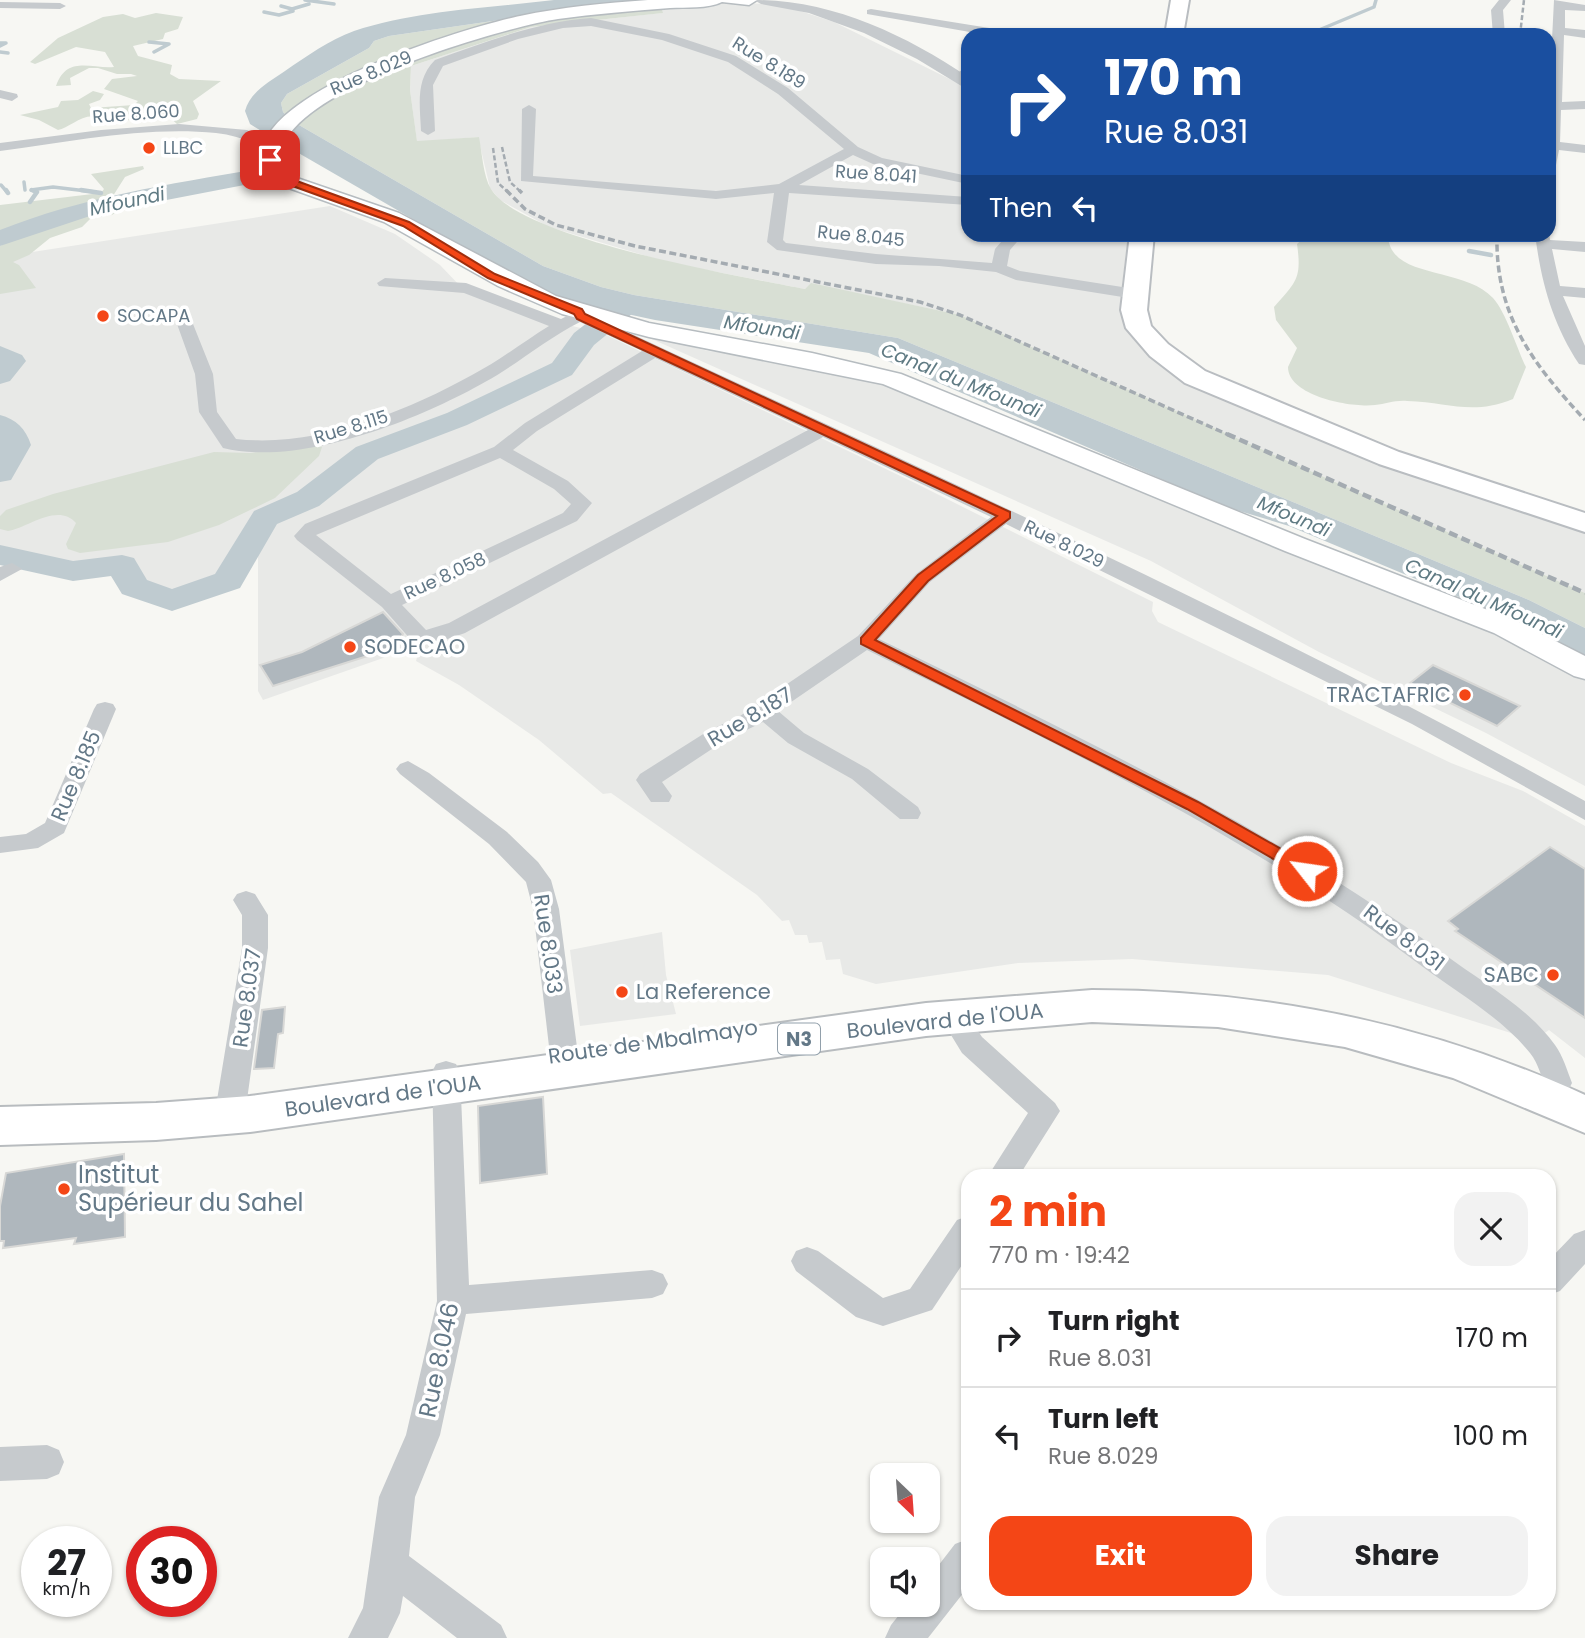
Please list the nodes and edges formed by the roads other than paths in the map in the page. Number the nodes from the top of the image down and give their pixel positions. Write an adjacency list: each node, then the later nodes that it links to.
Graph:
1 (716, 0): 22 (main road, Rue 8.029)
2 (729, 0): 3 (main road)
3 (750, 0)
4 (761, 0): 17 (street)
5 (1180, 0): 13 (main road)
6 (1506, 0): 14 (street)
7 (1560, 3): 10 (street); 15 (street)
8 (0, 5): 9 (street)
9 (60, 6)
10 (1585, 8)
11 (871, 12): 12 (street)
12 (961, 28)
13 (1175, 28)
14 (1498, 28)
15 (1557, 31): 16 (street); 19 (street)
16 (1585, 34)
17 (961, 75)
18 (1585, 105): 19 (street)
19 (1556, 106)
20 (529, 109): 28 (street)
21 (428, 131): 26 (street, Rue 8.189)
22 (274, 142): 24 (street, Rue 8.060); 40 (main road, Rue 8.029)
23 (1556, 145): 25 (street)
24 (0, 147)
25 (1585, 149)
26 (853, 150): 27 (street, Rue 8.189); 28 (street)
27 (961, 179)
28 (782, 188): 29 (street, Rue 8.041); 35 (street, Rue 8.045)
29 (961, 200)
30 (1556, 241): 34 (street)
31 (1009, 242): 35 (street)
32 (1141, 242): 39 (main road)
33 (1543, 242): 37 (street)
34 (1585, 247)
35 (999, 268): 39 (street)
36 (385, 284): 40 (street)
37 (1551, 290): 38 (street); 43 (street)
38 (1585, 293)
39 (1135, 294): 47 (main road)
40 (573, 318): 41 (street, Rue 8.115); 42 (street, Rue 8.029); 50 (main road)
41 (185, 324)
42 (656, 350): 44 (street, Rue 8.029); 45 (street)
43 (1585, 360)
44 (824, 429): 46 (street, Rue 8.029); 48 (street, Rue 8.058)
45 (502, 451): 48 (street, Rue 8.058); 48 (street)
46 (1006, 515): 49 (street); 55 (street, Rue 8.029)
47 (1585, 523)
48 (389, 603)
49 (866, 641): 52 (street, Rue 8.187); 62 (street, Rue 8.031)
50 (1585, 669)
51 (105, 709): 57 (street, Rue 8.185)
52 (764, 711): 54 (street, Rue 8.187); 56 (street)
53 (408, 769): 60 (street, Rue 8.033)
54 (660, 796)
55 (1585, 811)
56 (909, 813)
57 (0, 845)
58 (246, 900): 63 (street, Rue 8.037)
59 (954, 1017): 61 (main road, Boulevard de l'OUA / N3); 62 (main road, Boulevard de l'OUA / N3); 66 (street)
60 (564, 1055): 61 (main road, Route de Mbalmayo / N3); 62 (main road, Route de Mbalmayo / N3)
61 (447, 1079): 63 (main road, Route de Mbalmayo / N3); 65 (main road, Boulevard de l'OUA / N3); 72 (street, Rue 8.046)
62 (1576, 1098)
63 (232, 1100): 64 (main road, Route de Mbalmayo / N3)
64 (0, 1106)
65 (0, 1126)
66 (1008, 1169)
67 (961, 1240): 69 (street)
68 (1585, 1243): 70 (street)
69 (807, 1261)
70 (1556, 1274)
71 (652, 1284): 72 (street)
72 (453, 1301): 75 (street, Rue 8.046)
73 (47, 1462): 74 (street)
74 (0, 1464)
75 (390, 1564): 77 (street, Rue 8.046); 78 (street)
76 (961, 1566): 79 (street)
77 (367, 1638)
78 (488, 1638)
79 (904, 1638)

